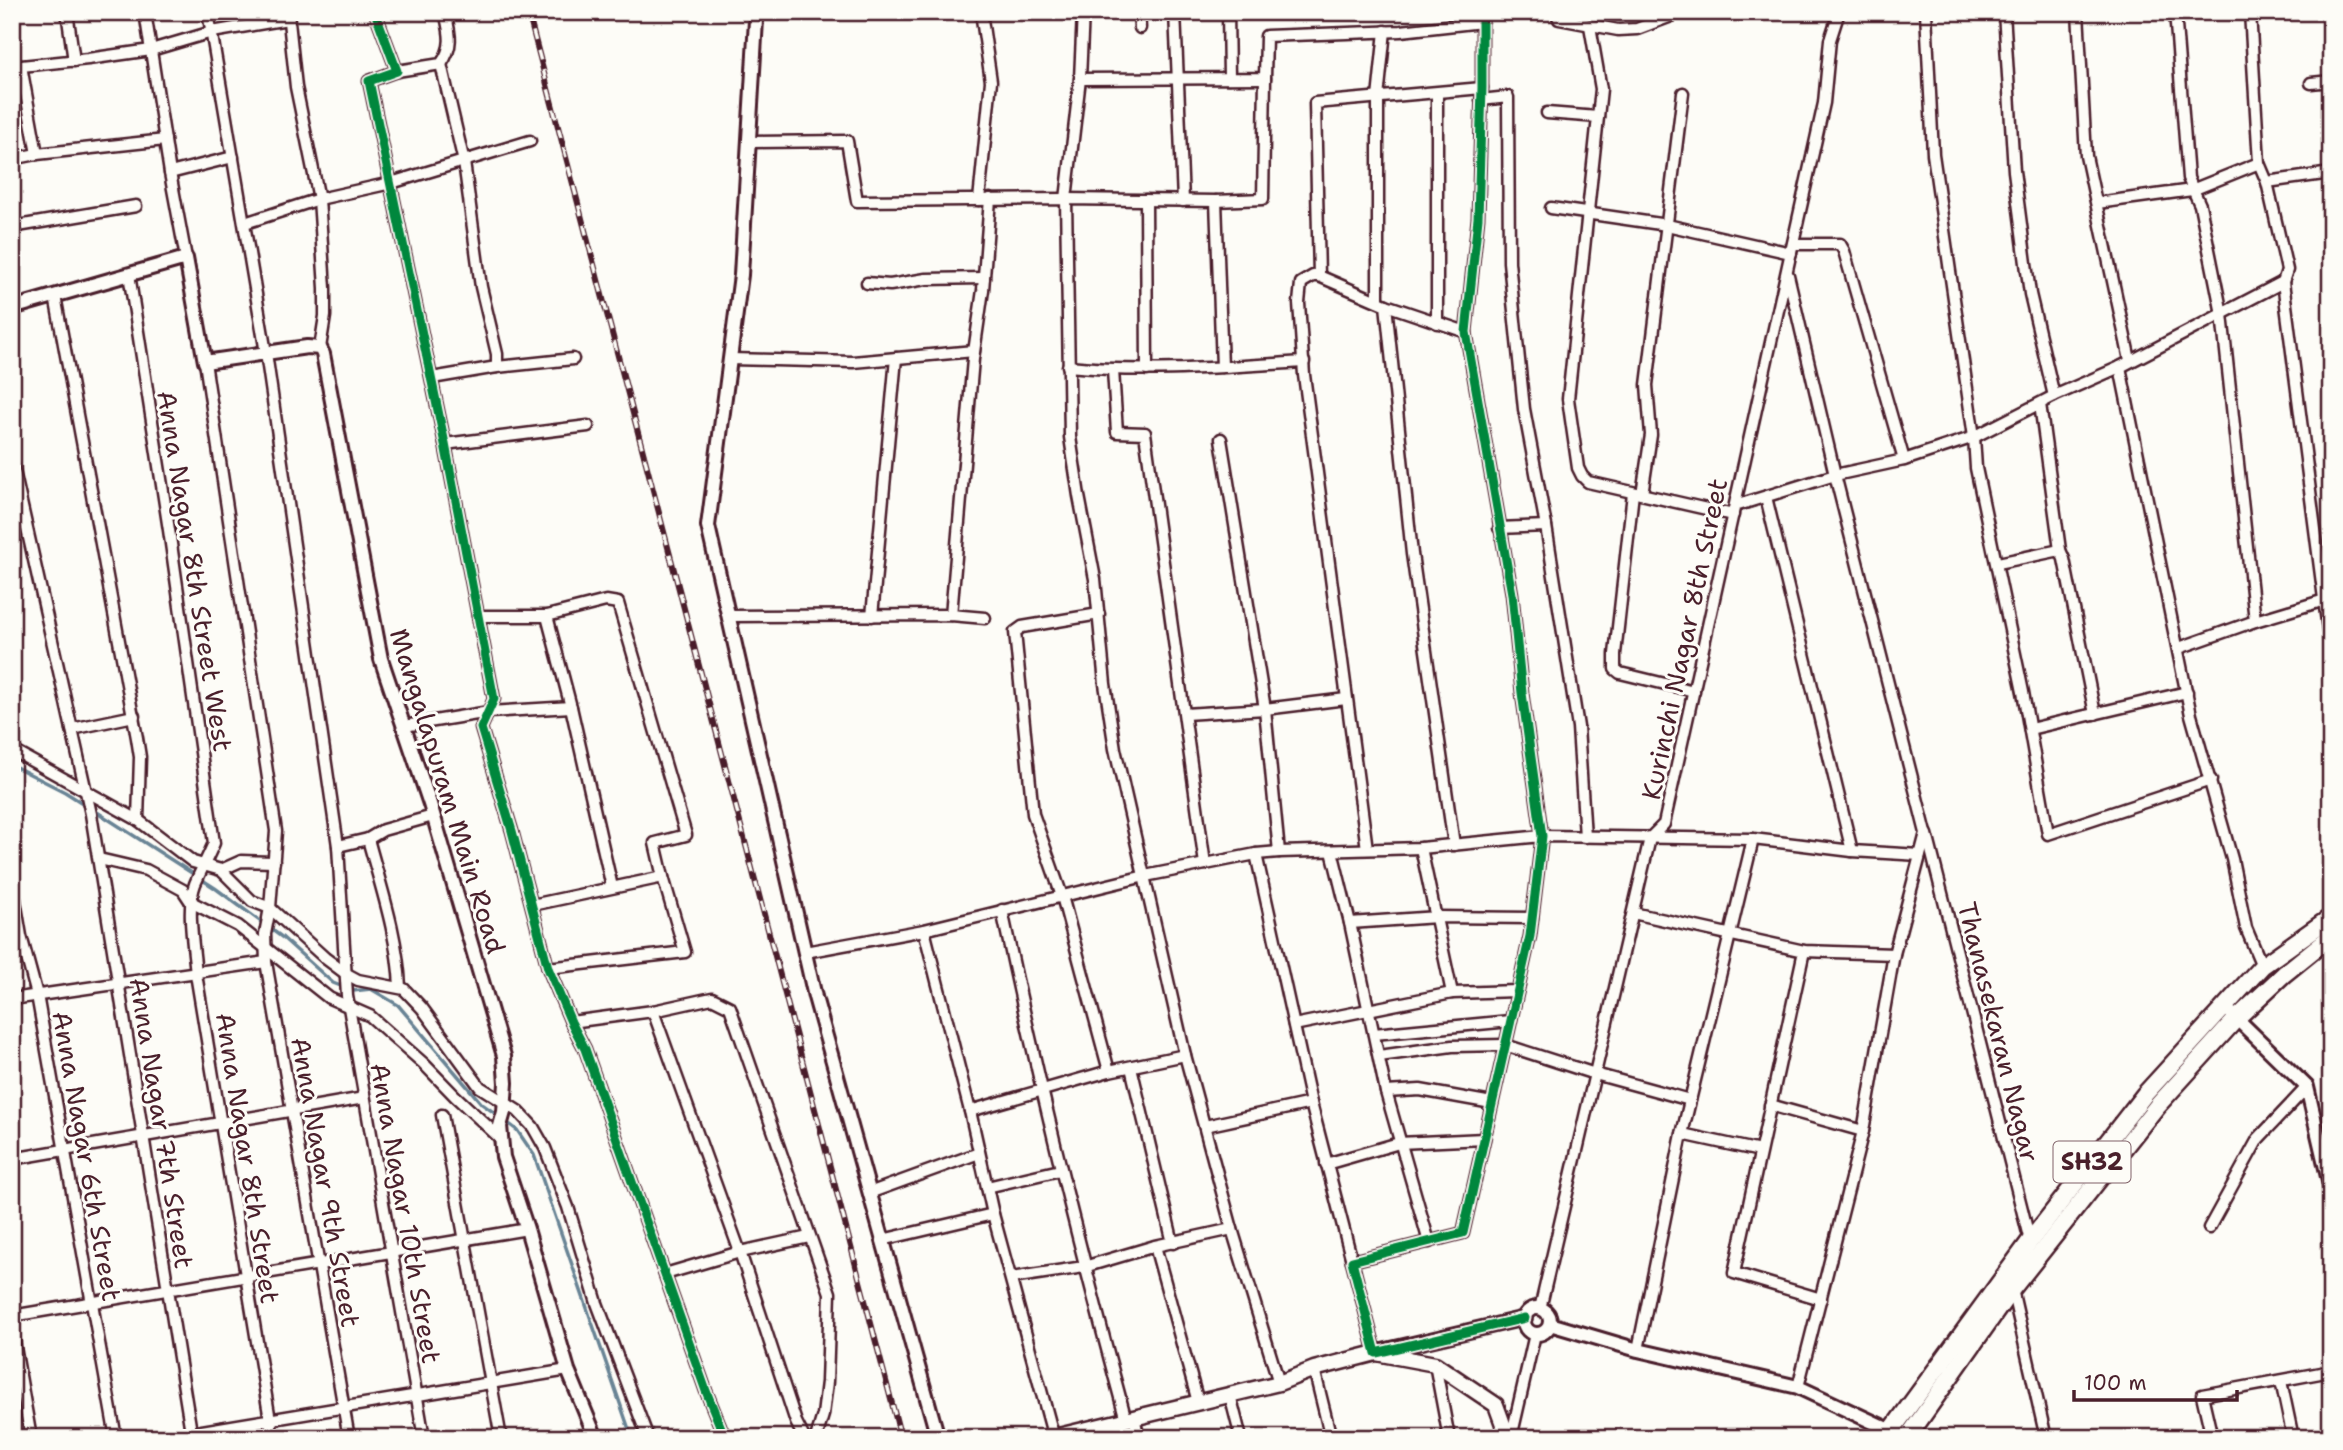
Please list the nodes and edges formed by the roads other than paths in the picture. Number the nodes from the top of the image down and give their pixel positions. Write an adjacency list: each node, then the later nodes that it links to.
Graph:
1 (67, 12): 28 (street)
2 (145, 12): 27 (street)
3 (208, 12): 26 (street, Anna Nagar 10th Street)
4 (376, 12): 31 (street)
5 (445, 12): 29 (street)
6 (758, 12): 47 (street)
7 (981, 12): 60 (street)
8 (1083, 12): 35 (street)
9 (1139, 12): 24 (street)
10 (1175, 12): 32 (street)
11 (1228, 12): 33 (street)
12 (1556, 12): 23 (street)
13 (1682, 12): 20 (street)
14 (1839, 12): 71 (street, Kurinchi Nagar 8th Street)
15 (1926, 12): 104 (street)
16 (2004, 12): 101 (street)
17 (2078, 12): 64 (street)
18 (2175, 12): 57 (street)
19 (2250, 12): 52 (street)
20 (1670, 14): 23 (street)
21 (288, 16): 26 (street); 58 (street)
22 (1482, 17): 25 (street); 38 (street)
23 (1590, 26): 44 (street)
24 (1140, 28)
25 (1385, 31): 34 (street); 41 (street)
26 (212, 32): 27 (street); 49 (street, Anna Nagar 10th Street)
27 (151, 50): 28 (street); 45 (street)
28 (74, 61): 30 (street)
29 (441, 64): 31 (street); 51 (street)
30 (17, 66): 48 (street)
31 (397, 71): 56 (street)
32 (1177, 78): 33 (street); 35 (street); 62 (street)
33 (1229, 78): 34 (street)
34 (1265, 78): 63 (street)
35 (1080, 79): 59 (street)
36 (2331, 81): 37 (street)
37 (2311, 83)
38 (1482, 88): 40 (street); 42 (street)
39 (1683, 93): 69 (street)
40 (1437, 94): 41 (street); 83 (street)
41 (1378, 98): 75 (street); 80 (street)
42 (1481, 100): 84 (street); 113 (street)
43 (1547, 113): 44 (street)
44 (1598, 117): 67 (street)
45 (165, 140): 48 (street); 53 (street)
46 (530, 141): 51 (street)
47 (749, 142): 60 (street); 90 (street)
48 (37, 154): 50 (street)
49 (233, 158): 53 (street); 68 (street, Anna Nagar 10th Street)
50 (12, 159)
51 (464, 162): 56 (street); 95 (street)
52 (2259, 163): 55 (street); 57 (street)
53 (170, 173): 72 (street)
54 (2331, 173): 55 (street)
55 (2267, 182): 77 (street)
56 (391, 183): 58 (street); 100 (street)
57 (2192, 190): 64 (street); 82 (street)
58 (319, 199): 68 (street); 85 (street)
59 (1066, 199): 60 (street); 61 (street); 94 (street)
60 (984, 200): 76 (street)
61 (1146, 200): 62 (street); 99 (street)
62 (1183, 201): 63 (street)
63 (1216, 201): 96 (street)
64 (2097, 203): 91 (street)
65 (136, 206): 70 (street)
66 (1551, 208): 67 (street)
67 (1588, 212): 69 (street); 110 (street)
68 (244, 223): 87 (street, Anna Nagar 10th Street)
69 (1667, 225): 71 (street); 110 (street)
70 (12, 227)
71 (1792, 248): 73 (street, Kurinchi Nagar 8th Street); 107 (street)
72 (186, 258): 74 (street); 92 (street)
73 (1787, 270): 109 (street, Thanasekaran Nagar); 112 (street, Kurinchi Nagar 8th Street)
74 (129, 274): 79 (street); 163 (street, Anna Nagar 8th Street West)
75 (1319, 276): 80 (street); 93 (street)
76 (984, 278): 78 (street); 86 (street)
77 (2283, 282): 82 (street); 117 (street)
78 (867, 283)
79 (55, 296): 81 (street); 136 (street)
80 (1382, 303): 83 (street); 151 (street)
81 (12, 308)
82 (2222, 314): 91 (street); 125 (street)
83 (1437, 323): 84 (street)
84 (1466, 332): 114 (street)
85 (320, 348): 87 (street); 137 (street, Mangalapuram Main Road)
86 (974, 351): 88 (street); 119 (street)
87 (266, 353): 92 (street); 152 (street, Anna Nagar 10th Street)
88 (897, 358): 90 (street); 122 (street)
89 (573, 359): 95 (street)
90 (730, 359): 123 (street)
91 (2130, 360): 97 (street)
92 (205, 362): 161 (street, Anna Nagar 9th Street)
93 (1304, 362): 96 (street); 130 (street)
94 (1068, 366): 98 (street); 118 (street)
95 (497, 367): 100 (street)
96 (1222, 367): 99 (street)
97 (2120, 367): 101 (street); 126 (street)
98 (1113, 370): 99 (street); 134 (street)
99 (1147, 370)
100 (432, 378): 106 (street)
101 (2054, 396): 102 (street)
102 (2040, 404): 104 (street); 115 (street)
103 (588, 426): 106 (street)
104 (1974, 437): 107 (street); 116 (street)
105 (1221, 439): 132 (street)
106 (446, 444): 120 (street)
107 (1904, 460): 109 (street)
108 (12, 462): 138 (street, Anna Nagar 7th Street)
109 (1835, 475): 111 (street); 145 (street, Thanasekaran Nagar)
110 (1637, 493): 112 (street); 128 (street)
111 (1766, 497): 112 (street); 156 (street)
112 (1734, 510): 128 (street, Kurinchi Nagar 8th Street)
113 (1546, 526): 114 (street); 147 (street)
114 (1499, 528): 146 (street)
115 (2060, 550): 116 (street); 135 (street)
116 (1998, 563): 139 (street)
117 (2325, 600): 125 (street); 127 (street)
118 (1099, 614): 165 (street); 170 (street)
119 (951, 615): 122 (street); 124 (street)
120 (478, 616): 121 (street); 133 (street)
121 (547, 616): 131 (street); 166 (street)
122 (872, 616): 123 (street)
123 (729, 617): 185 (street)
124 (985, 618)
125 (2255, 621): 126 (street)
126 (2179, 648): 129 (street)
127 (2331, 653)
128 (1694, 691): 148 (street, Kurinchi Nagar 8th Street)
129 (2187, 692): 135 (street); 141 (street)
130 (1346, 699): 132 (street); 154 (street)
131 (571, 707): 133 (street); 169 (street)
132 (1265, 709): 134 (street); 157 (street)
133 (489, 712): 137 (street); 172 (street)
134 (1185, 714): 162 (street)
135 (2095, 714): 139 (street)
136 (134, 716): 138 (street); 144 (street)
137 (404, 726): 143 (street, Mangalapuram Main Road)
138 (72, 729): 142 (street, Anna Nagar 7th Street)
139 (2031, 729): 141 (street)
140 (12, 750): 142 (street)
141 (2211, 780): 188 (street)
142 (88, 797): 144 (street); 160 (street, Anna Nagar 7th Street)
143 (433, 816): 149 (street); 221 (street, Mangalapuram Main Road)
144 (138, 820): 163 (street)
145 (1926, 834): 159 (street); 249 (street, Thanasekaran Nagar)
146 (1542, 836): 147 (street); 151 (street); 178 (street)
147 (1585, 837): 148 (street)
148 (1650, 838): 150 (street); 174 (street, Kurinchi Nagar 8th Street)
149 (368, 839): 152 (street); 193 (street)
150 (1753, 839): 156 (street); 181 (street)
151 (1454, 845): 153 (street)
152 (338, 846): 191 (street, Anna Nagar 10th Street)
153 (1422, 848): 154 (street); 176 (street)
154 (1367, 849): 155 (street)
155 (1332, 851): 157 (street); 179 (street)
156 (1852, 851): 159 (street)
157 (1279, 852): 158 (street)
158 (1256, 854): 162 (street); 205 (street)
159 (1920, 855): 186 (street)
160 (99, 859): 171 (street); 192 (street, Anna Nagar 7th Street)
161 (274, 862): 164 (street); 175 (street, Anna Nagar 9th Street)
162 (1205, 864): 165 (street)
163 (203, 869): 164 (street); 168 (street, Anna Nagar 8th Street West)
164 (221, 870): 175 (street)
165 (1145, 876): 170 (street); 208 (street)
166 (663, 877): 169 (street); 189 (street)
167 (12, 883): 196 (street, Anna Nagar 6th Street)
168 (195, 885): 171 (street, Anna Nagar 8th Street)
169 (612, 887): 172 (street)
170 (1062, 896): 173 (street); 211 (street)
171 (191, 902): 183 (street); 190 (street, Anna Nagar 8th Street)
172 (532, 905): 189 (street)
173 (1002, 910): 180 (street); 214 (street)
174 (1633, 913): 181 (street); 212 (street, Kurinchi Nagar 8th Street)
175 (268, 914): 183 (street, Anna Nagar 9th Street); 191 (street)
176 (1437, 917): 178 (street); 179 (street); 195 (street)
177 (2331, 917): 188 (main road, SH32)
178 (1532, 918): 194 (street)
179 (1350, 923): 200 (street)
180 (923, 930): 185 (street); 223 (street)
181 (1730, 934): 184 (street); 217 (street)
182 (2331, 936): 202 (main road, SH32)
183 (266, 948): 187 (street, Anna Nagar 9th Street); 198 (street)
184 (1804, 951): 186 (street); 220 (street)
185 (805, 952): 241 (street)
186 (1894, 954): 227 (street)
187 (266, 962): 190 (street); 222 (street, Anna Nagar 9th Street)
188 (2262, 966): 199 (main road, SH32)
189 (548, 968): 204 (street)
190 (196, 974): 192 (street); 225 (street, Anna Nagar 8th Street)
191 (346, 978): 193 (street); 198 (street, Anna Nagar 10th Street)
192 (117, 983): 196 (street); 230 (street, Anna Nagar 7th Street)
193 (400, 987): 221 (street)
194 (1517, 991): 195 (street); 203 (street)
195 (1451, 993): 200 (street)
196 (37, 995): 197 (street); 233 (street, Anna Nagar 6th Street)
197 (12, 999)
198 (347, 1001): 216 (street, Anna Nagar 10th Street); 228 (street)
199 (2224, 1007): 202 (street); 249 (main road, SH32)
200 (1369, 1010): 205 (street); 206 (street)
201 (653, 1011): 204 (street); 246 (street); 254 (street)
202 (2236, 1018): 213 (street); 261 (main road, SH32)
203 (1510, 1021): 206 (street); 207 (street)
204 (570, 1022): 258 (street)
205 (1294, 1025): 218 (street)
206 (1374, 1034): 209 (street)
207 (1505, 1045): 209 (street); 212 (street); 219 (street)
208 (1185, 1055): 210 (street); 226 (street)
209 (1379, 1056): 215 (street)
210 (1131, 1067): 211 (street); 251 (street)
211 (1110, 1071): 214 (street)
212 (1595, 1074): 217 (street); 265 (street, Kurinchi Nagar 8th Street)
213 (2307, 1087): 240 (street); 243 (street)
214 (1043, 1089): 223 (street); 238 (street)
215 (1386, 1092): 219 (street); 232 (street)
216 (364, 1098): 222 (street); 253 (street, Anna Nagar 10th Street)
217 (1690, 1100): 229 (street)
218 (1311, 1102): 226 (street); 237 (street)
219 (1492, 1103): 231 (street)
220 (1770, 1105): 227 (street); 234 (street)
221 (504, 1106): 228 (street, Mangalapuram Main Road); 298 (street)
222 (292, 1110): 225 (street); 256 (street, Anna Nagar 9th Street)
223 (970, 1111): 235 (street)
224 (442, 1115): 247 (street)
225 (221, 1123): 230 (street); 259 (street, Anna Nagar 8th Street)
226 (1205, 1126): 245 (street)
227 (1863, 1131): 263 (street)
228 (501, 1133): 244 (street)
229 (1682, 1133): 234 (street); 271 (street)
230 (143, 1136): 233 (street); 262 (street, Anna Nagar 7th Street)
231 (1484, 1139): 232 (street); 250 (street)
232 (1399, 1143): 237 (street); 250 (street)
233 (65, 1149): 236 (street); 264 (street, Anna Nagar 6th Street)
234 (1760, 1151): 263 (street)
235 (979, 1153): 239 (street); 241 (street)
236 (12, 1158)
237 (1326, 1164): 255 (street)
238 (1060, 1170): 239 (street); 257 (street)
239 (987, 1187): 242 (street)
240 (2331, 1190)
241 (869, 1193): 248 (street)
242 (993, 1214): 248 (street); 260 (street)
243 (2209, 1228)
244 (527, 1229): 247 (street); 275 (street)
245 (1232, 1229): 251 (street); 279 (street)
246 (809, 1237): 254 (street); 301 (street)
247 (465, 1239): 253 (street); 278 (street)
248 (882, 1240): 302 (street)
249 (2030, 1241): 287 (main road, SH32)
250 (1429, 1242): 255 (street)
251 (1173, 1243): 252 (street)
252 (1155, 1247): 257 (street); 283 (street)
253 (391, 1252): 256 (street); 281 (street, Anna Nagar 10th Street)
254 (740, 1252): 258 (street); 300 (street)
255 (1352, 1262): 272 (street)
256 (320, 1264): 259 (street); 284 (street, Anna Nagar 9th Street)
257 (1084, 1266): 260 (street); 285 (street)
258 (665, 1274): 299 (street)
259 (246, 1277): 262 (street); 286 (street, Anna Nagar 8th Street)
260 (1010, 1278): 289 (street)
261 (2012, 1289): 308 (main road, SH32); 309 (street)
262 (169, 1290): 264 (street); 288 (street, Anna Nagar 7th Street)
263 (1821, 1299): 280 (street)
264 (92, 1304): 266 (street); 291 (street, Anna Nagar 6th Street)
265 (1540, 1308): 267 (street); 268 (street)
266 (12, 1317)
267 (1525, 1318): 270 (street); 272 (street)
268 (1550, 1324): 270 (street); 271 (street)
269 (12, 1330): 290 (street)
270 (1535, 1334): 307 (street)
271 (1638, 1350): 280 (street)
272 (1376, 1353): 273 (main road); 274 (main road)
273 (1435, 1364): 306 (street); 307 (main road)
274 (1314, 1369): 279 (main road); 305 (street)
275 (568, 1370): 278 (street); 297 (street)
276 (2331, 1371): 277 (street)
277 (2281, 1381): 310 (street); 311 (street)
278 (491, 1383): 281 (street); 296 (street)
279 (1279, 1383): 282 (main road)
280 (1798, 1387): 287 (street)
281 (416, 1395): 284 (street); 295 (street, Anna Nagar 10th Street)
282 (1230, 1395): 283 (main road); 304 (street)
283 (1198, 1402): 285 (main road)
284 (345, 1407): 286 (street); 294 (street, Anna Nagar 9th Street)
285 (1130, 1419): 289 (main road); 303 (street)
286 (270, 1420): 288 (street); 293 (street, Anna Nagar 8th Street)
287 (1888, 1434): 308 (street)
288 (192, 1435): 292 (street)
289 (1053, 1437)
290 (31, 1438)
291 (116, 1438)
292 (160, 1438)
293 (273, 1438)
294 (349, 1438)
295 (424, 1438)
296 (501, 1438)
297 (596, 1438)
298 (648, 1438)
299 (725, 1438)
300 (804, 1438)
301 (816, 1438)
302 (938, 1438)
303 (1139, 1438)
304 (1241, 1438)
305 (1331, 1438)
306 (1448, 1438)
307 (1509, 1438)
308 (1907, 1438)
309 (2046, 1438)
310 (2212, 1438)
311 (2293, 1438)

